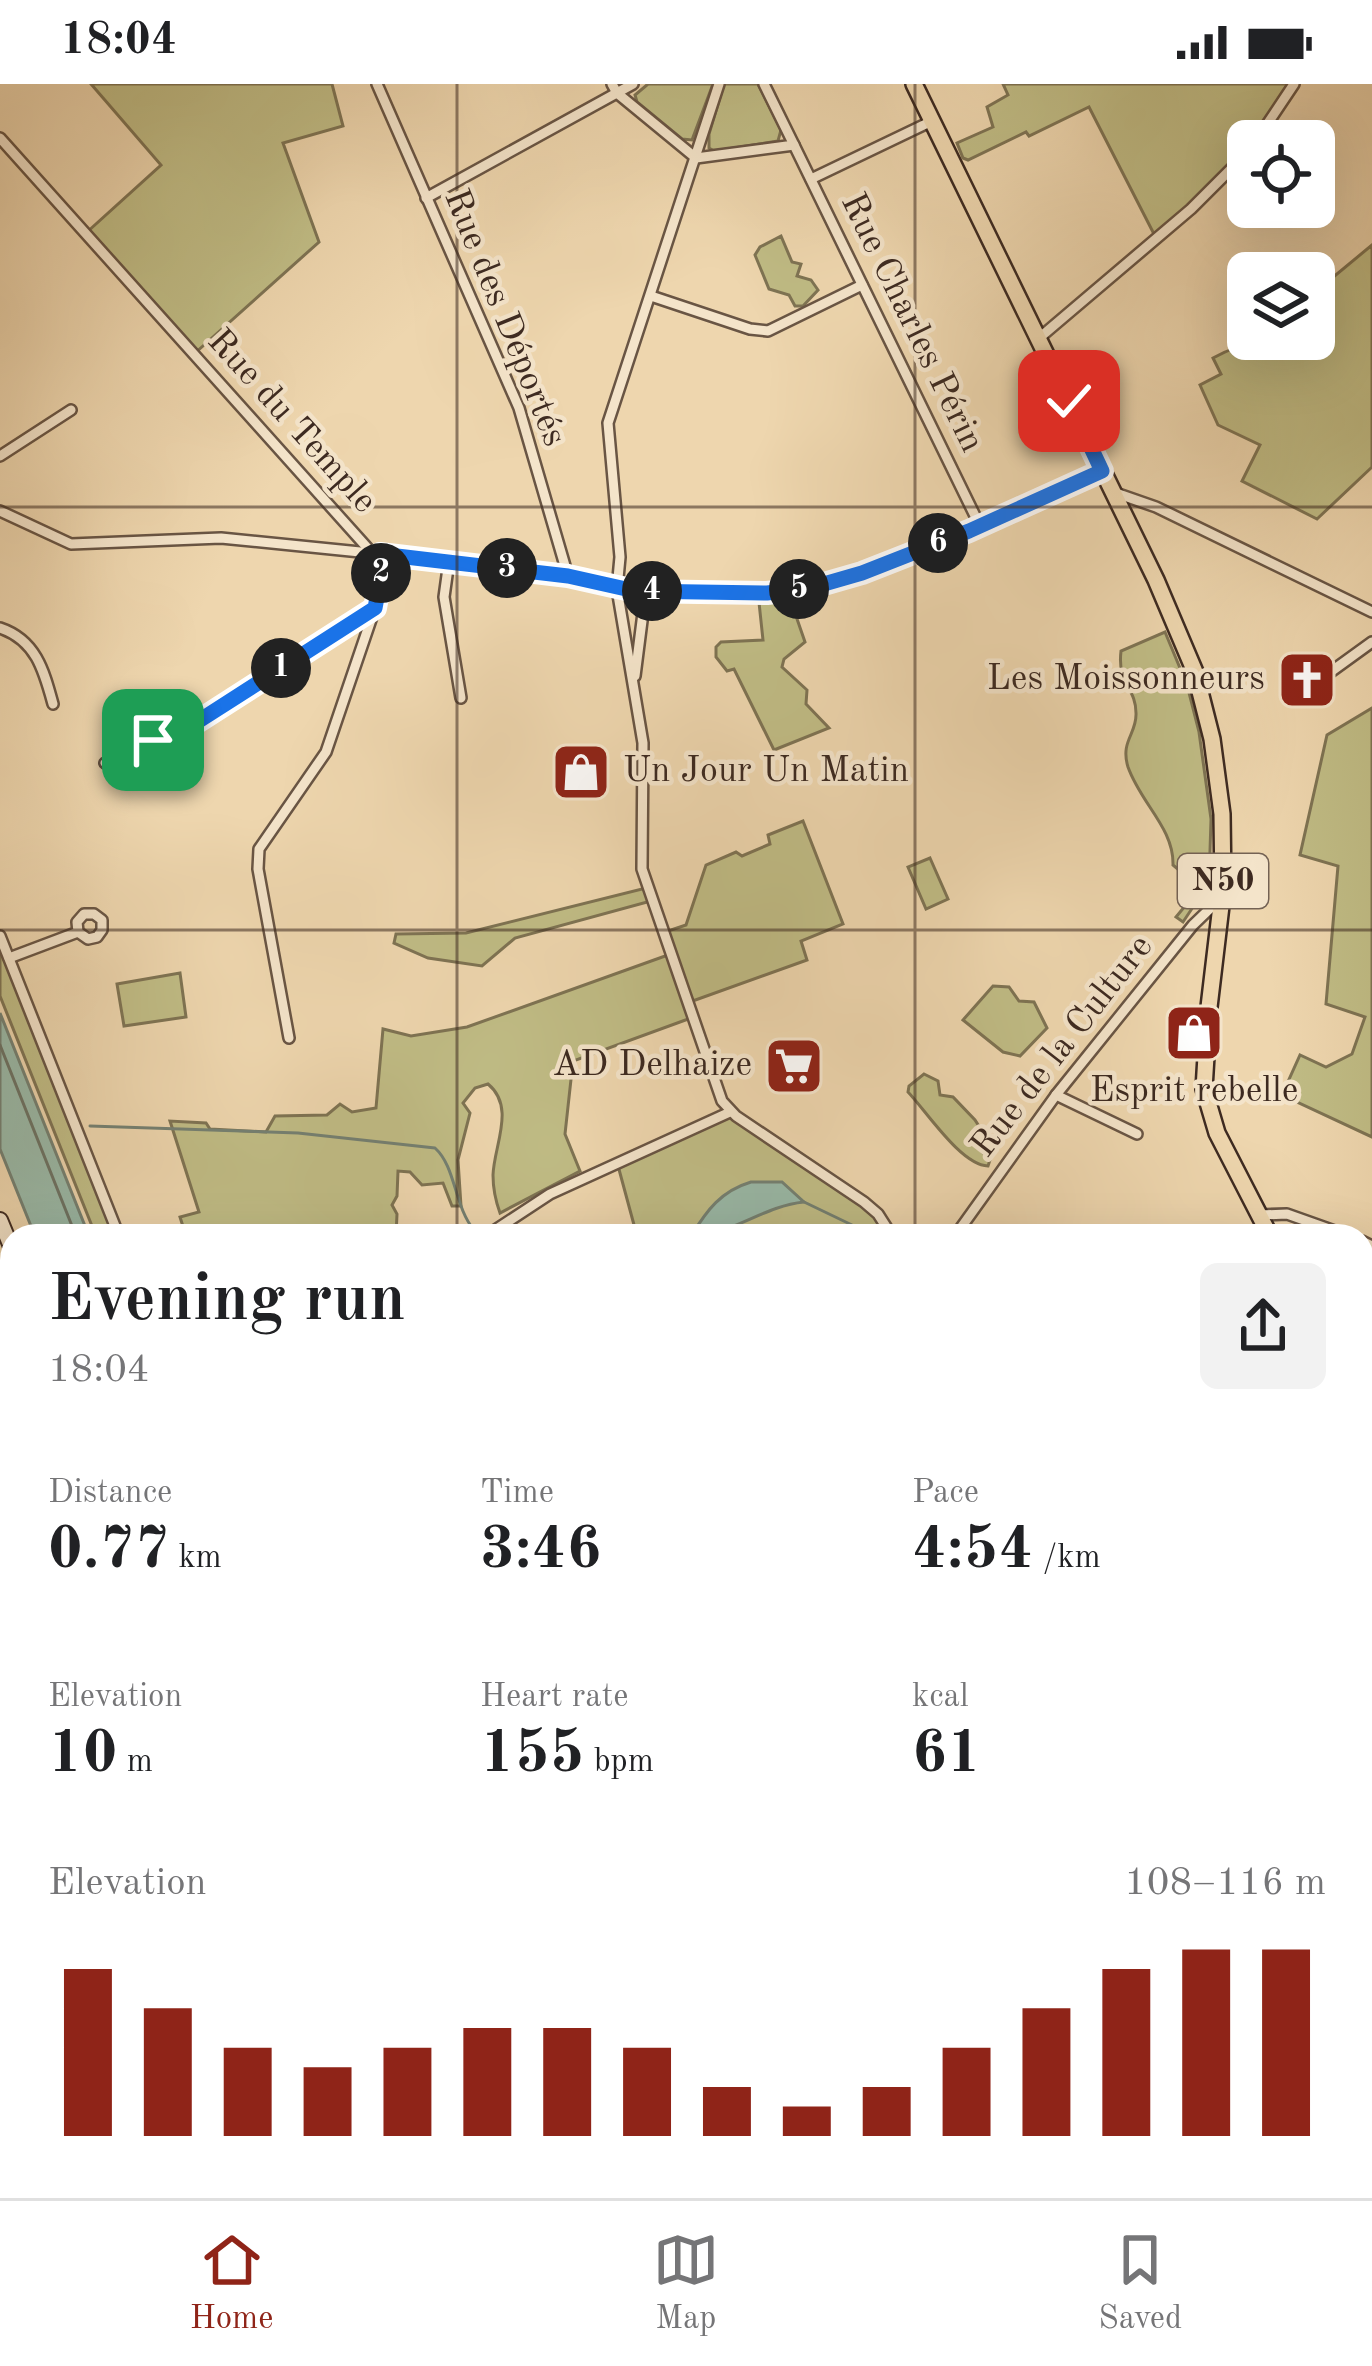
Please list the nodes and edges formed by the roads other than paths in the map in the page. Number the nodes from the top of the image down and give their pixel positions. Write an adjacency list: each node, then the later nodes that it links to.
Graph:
1 (377, 84): 15 (street, Rue des Déportés)
2 (634, 84): 7 (street)
3 (719, 84): 12 (street)
4 (764, 84): 11 (street, Rue Charles Périn)
5 (914, 84): 9 (main road, N50)
6 (1294, 84): 8 (street)
7 (615, 89): 12 (street); 15 (street)
8 (1270, 120)
9 (932, 121): 14 (street); 18 (main road, N50)
10 (0, 139): 25 (street, Rue du Temple)
11 (794, 145): 12 (street); 14 (street, Rue Charles Périn)
12 (696, 158): 17 (street)
13 (1227, 173): 18 (street)
14 (811, 179): 16 (street, Rue Charles Périn)
15 (426, 198): 27 (street, Rue des Déportés)
16 (862, 285): 17 (street); 24 (street, Rue Charles Périn)
17 (651, 296): 28 (street)
18 (1038, 339): 21 (main road, N50)
19 (71, 410): 20 (street)
20 (0, 455)
21 (1102, 471): 22 (main road, N50); 24 (street, Rue du Temple)
22 (1113, 492): 31 (street); 39 (main road, N50)
23 (2, 511): 25 (street)
24 (980, 526): 29 (street, Rue du Temple)
25 (376, 553): 26 (street, Rue du Temple); 30 (street)
26 (449, 561): 27 (street, Rue du Temple); 36 (street)
27 (568, 576): 28 (street, Rue du Temple)
28 (616, 589): 29 (street, Rue du Temple); 34 (street)
29 (650, 591): 34 (street)
30 (375, 608): 38 (street); 43 (street)
31 (1372, 612)
32 (0, 628): 37 (street)
33 (1372, 642): 35 (street)
34 (634, 688): 45 (street)
35 (1296, 697)
36 (461, 698)
37 (53, 704)
38 (105, 764)
39 (1221, 898): 44 (street, Rue de la Culture); 47 (main road, N50)
40 (78, 932): 42 (street)
41 (0, 936): 42 (street)
42 (9, 958): 48 (street)
43 (289, 1038)
44 (1056, 1095): 46 (street); 51 (street, Rue de la Culture)
45 (730, 1112): 49 (street); 50 (street)
46 (1137, 1134)
47 (1260, 1215): 52 (main road, N50); 53 (street)
48 (114, 1224)
49 (504, 1224)
50 (884, 1224)
51 (965, 1224)
52 (1264, 1224)
53 (1316, 1224)

